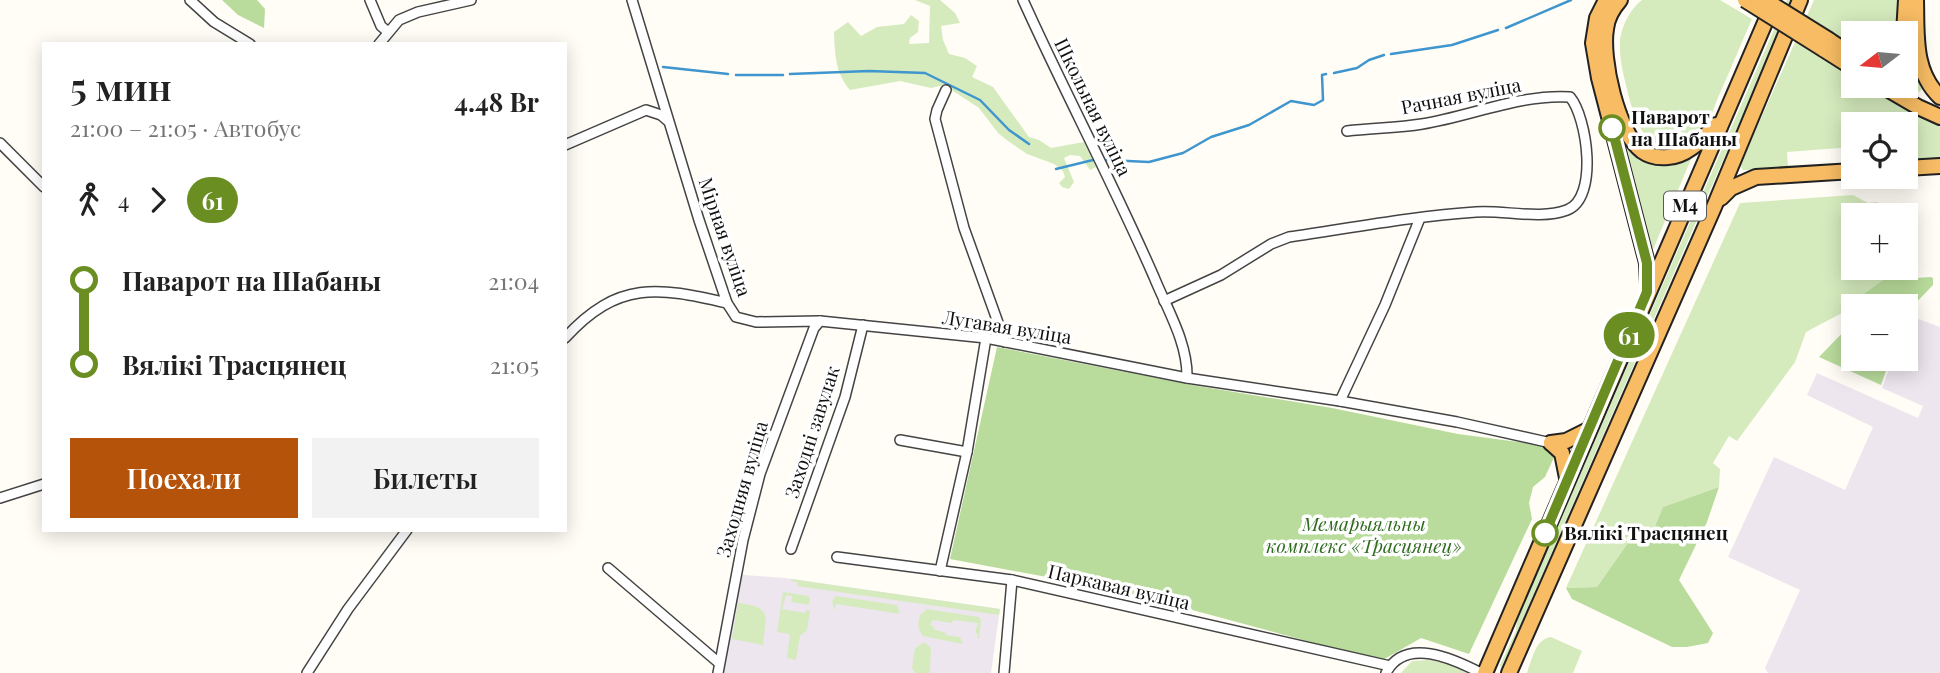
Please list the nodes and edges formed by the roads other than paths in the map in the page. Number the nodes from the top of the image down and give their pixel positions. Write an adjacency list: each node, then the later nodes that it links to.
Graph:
1 (190, 0): 16 (street)
2 (370, 0): 15 (street)
3 (471, 0): 15 (street)
4 (632, 0): 25 (street, Мірная вуліца)
5 (1023, 0): 41 (street, Школьная вуліца)
6 (1606, 0): 40 (highway)
7 (1620, 0): 29 (highway)
8 (1745, 0): 18 (highway, bridge)
9 (1765, 0): 18 (highway, bridge)
10 (1775, 0): 29 (highway, М4)
11 (1800, 0): 38 (highway, М4)
12 (1906, 0): 14 (highway)
13 (1916, 0): 23 (highway)
14 (1905, 21)
15 (388, 32): 17 (street)
16 (247, 42)
17 (380, 42)
18 (1826, 44): 19 (highway); 20 (highway)
19 (1841, 51)
20 (1841, 57)
21 (946, 90): 47 (street)
22 (1918, 97): 27 (highway)
23 (1940, 97)
24 (1903, 98): 28 (highway)
25 (665, 104): 26 (street); 30 (street, Мірная вуліца)
26 (646, 110): 30 (street); 33 (street)
27 (1940, 110)
28 (1940, 117)
29 (1722, 119): 40 (highway, М4)
30 (671, 126): 42 (street, Мірная вуліца)
31 (1348, 131): 39 (street, Рачная вуліца)
32 (0, 143): 37 (street)
33 (567, 144)
34 (1940, 166): 35 (highway)
35 (1918, 167)
36 (1841, 172): 38 (highway)
37 (42, 185)
38 (1714, 207): 68 (highway, М4)
39 (1420, 218): 41 (street); 49 (street)
40 (1647, 292): 50 (highway, М4)
41 (1164, 301): 48 (street)
42 (727, 303): 43 (street, Мірная вуліца); 45 (street)
43 (820, 321): 44 (street, Лугавая вуліца); 63 (street, Заходняя вуліца)
44 (863, 325): 46 (street, Лугавая вуліца); 58 (street, Заходні завулак)
45 (567, 336)
46 (986, 338): 47 (street, Лугавая вуліца); 53 (street)
47 (1005, 342): 48 (street, Лугавая вуліца)
48 (1187, 378): 49 (street, Лугавая вуліца)
49 (1340, 401): 52 (street, Лугавая вуліца)
50 (1588, 430): 52 (highway); 54 (highway, М4)
51 (900, 440): 53 (street)
52 (1551, 443): 54 (highway)
53 (967, 452): 61 (street)
54 (1567, 479): 67 (highway, М4)
55 (42, 485): 56 (street)
56 (0, 498)
57 (406, 532): 65 (street)
58 (791, 549)
59 (837, 557): 61 (street, Паркавая вуліца)
60 (608, 568): 63 (street)
61 (940, 571): 62 (street, Паркавая вуліца)
62 (1012, 580): 64 (street, Паркавая вуліца); 66 (street)
63 (718, 668)
64 (1388, 670): 67 (street)
65 (307, 673)
66 (1004, 673)
67 (1485, 673)
68 (1509, 673)

